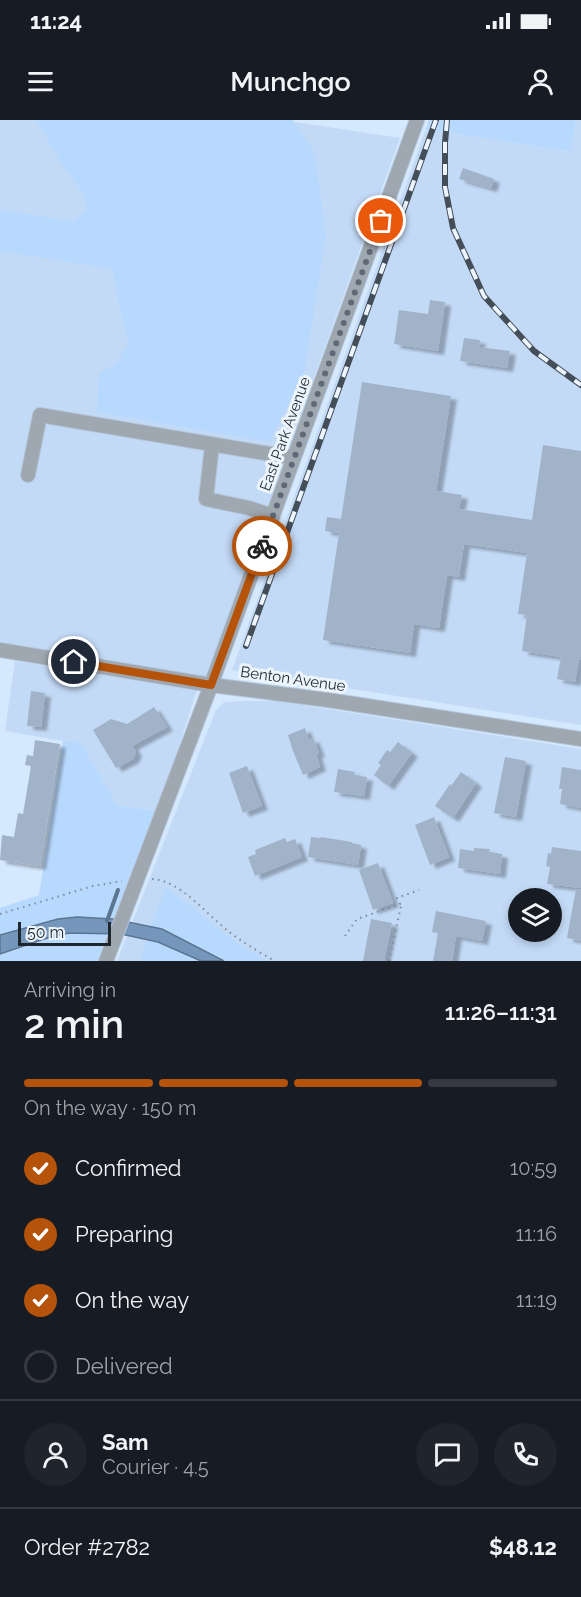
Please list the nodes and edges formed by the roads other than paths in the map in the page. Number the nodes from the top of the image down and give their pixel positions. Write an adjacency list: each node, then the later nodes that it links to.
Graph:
1 (417, 120): 3 (street, East Park Avenue)
2 (212, 445): 3 (street); 4 (street); 5 (street)
3 (294, 458): 5 (street, East Park Avenue)
4 (28, 475)
5 (273, 516): 7 (street, East Park Avenue)
6 (0, 650): 7 (street, Benton Avenue)
7 (211, 685): 8 (street, Benton Avenue); 9 (street, East Park Avenue)
8 (581, 739)
9 (108, 957)

